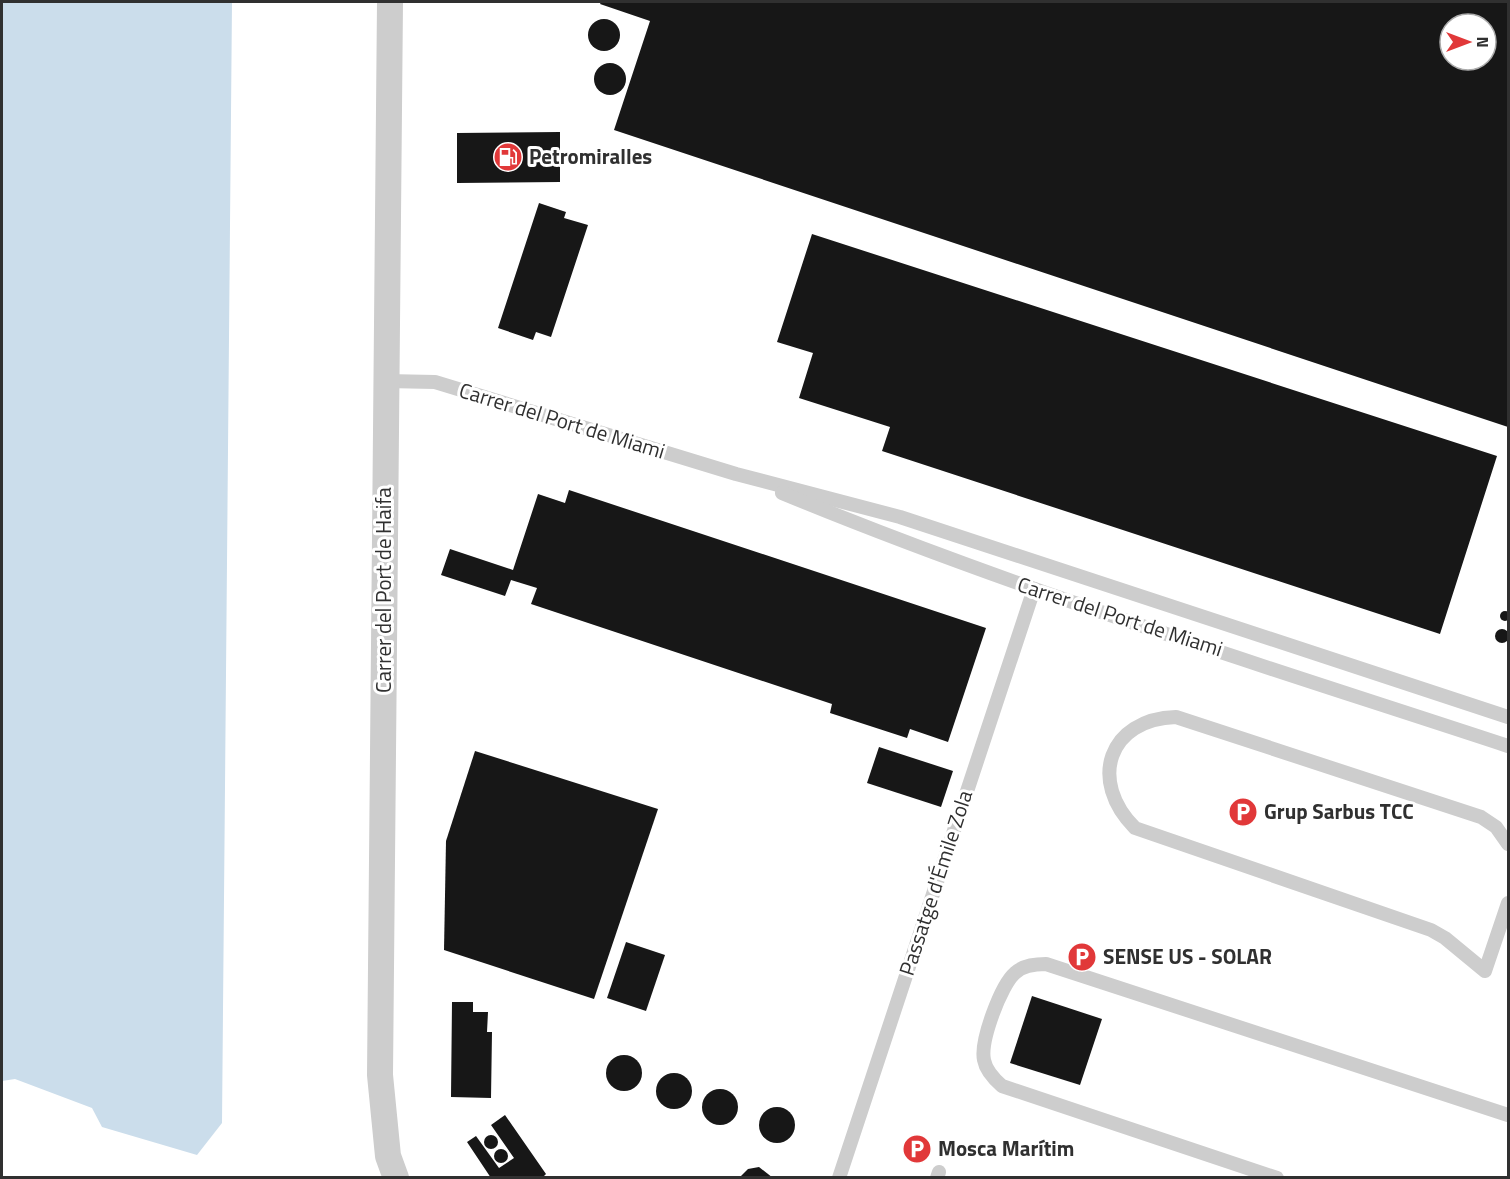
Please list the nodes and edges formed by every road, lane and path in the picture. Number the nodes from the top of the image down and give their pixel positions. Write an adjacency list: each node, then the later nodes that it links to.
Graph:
1 (390, 2): 2 (street, Carrer del Port de Haifa)
2 (386, 381): 3 (lane, Carrer del Port de Miami); 10 (street, Carrer del Port de Haifa)
3 (736, 474): 4 (lane, Carrer del Port de Miami); 5 (lane, Carrer del Port de Miami)
4 (1034, 589): 6 (lane, Carrer del Port de Miami); 11 (lane, Passatge d'Émile Zola)
5 (1509, 717)
6 (1509, 746)
7 (1509, 844): 8 (lane)
8 (1509, 903)
9 (1509, 1115): 12 (lane)
10 (396, 1178)
11 (838, 1178)
12 (1277, 1178)

